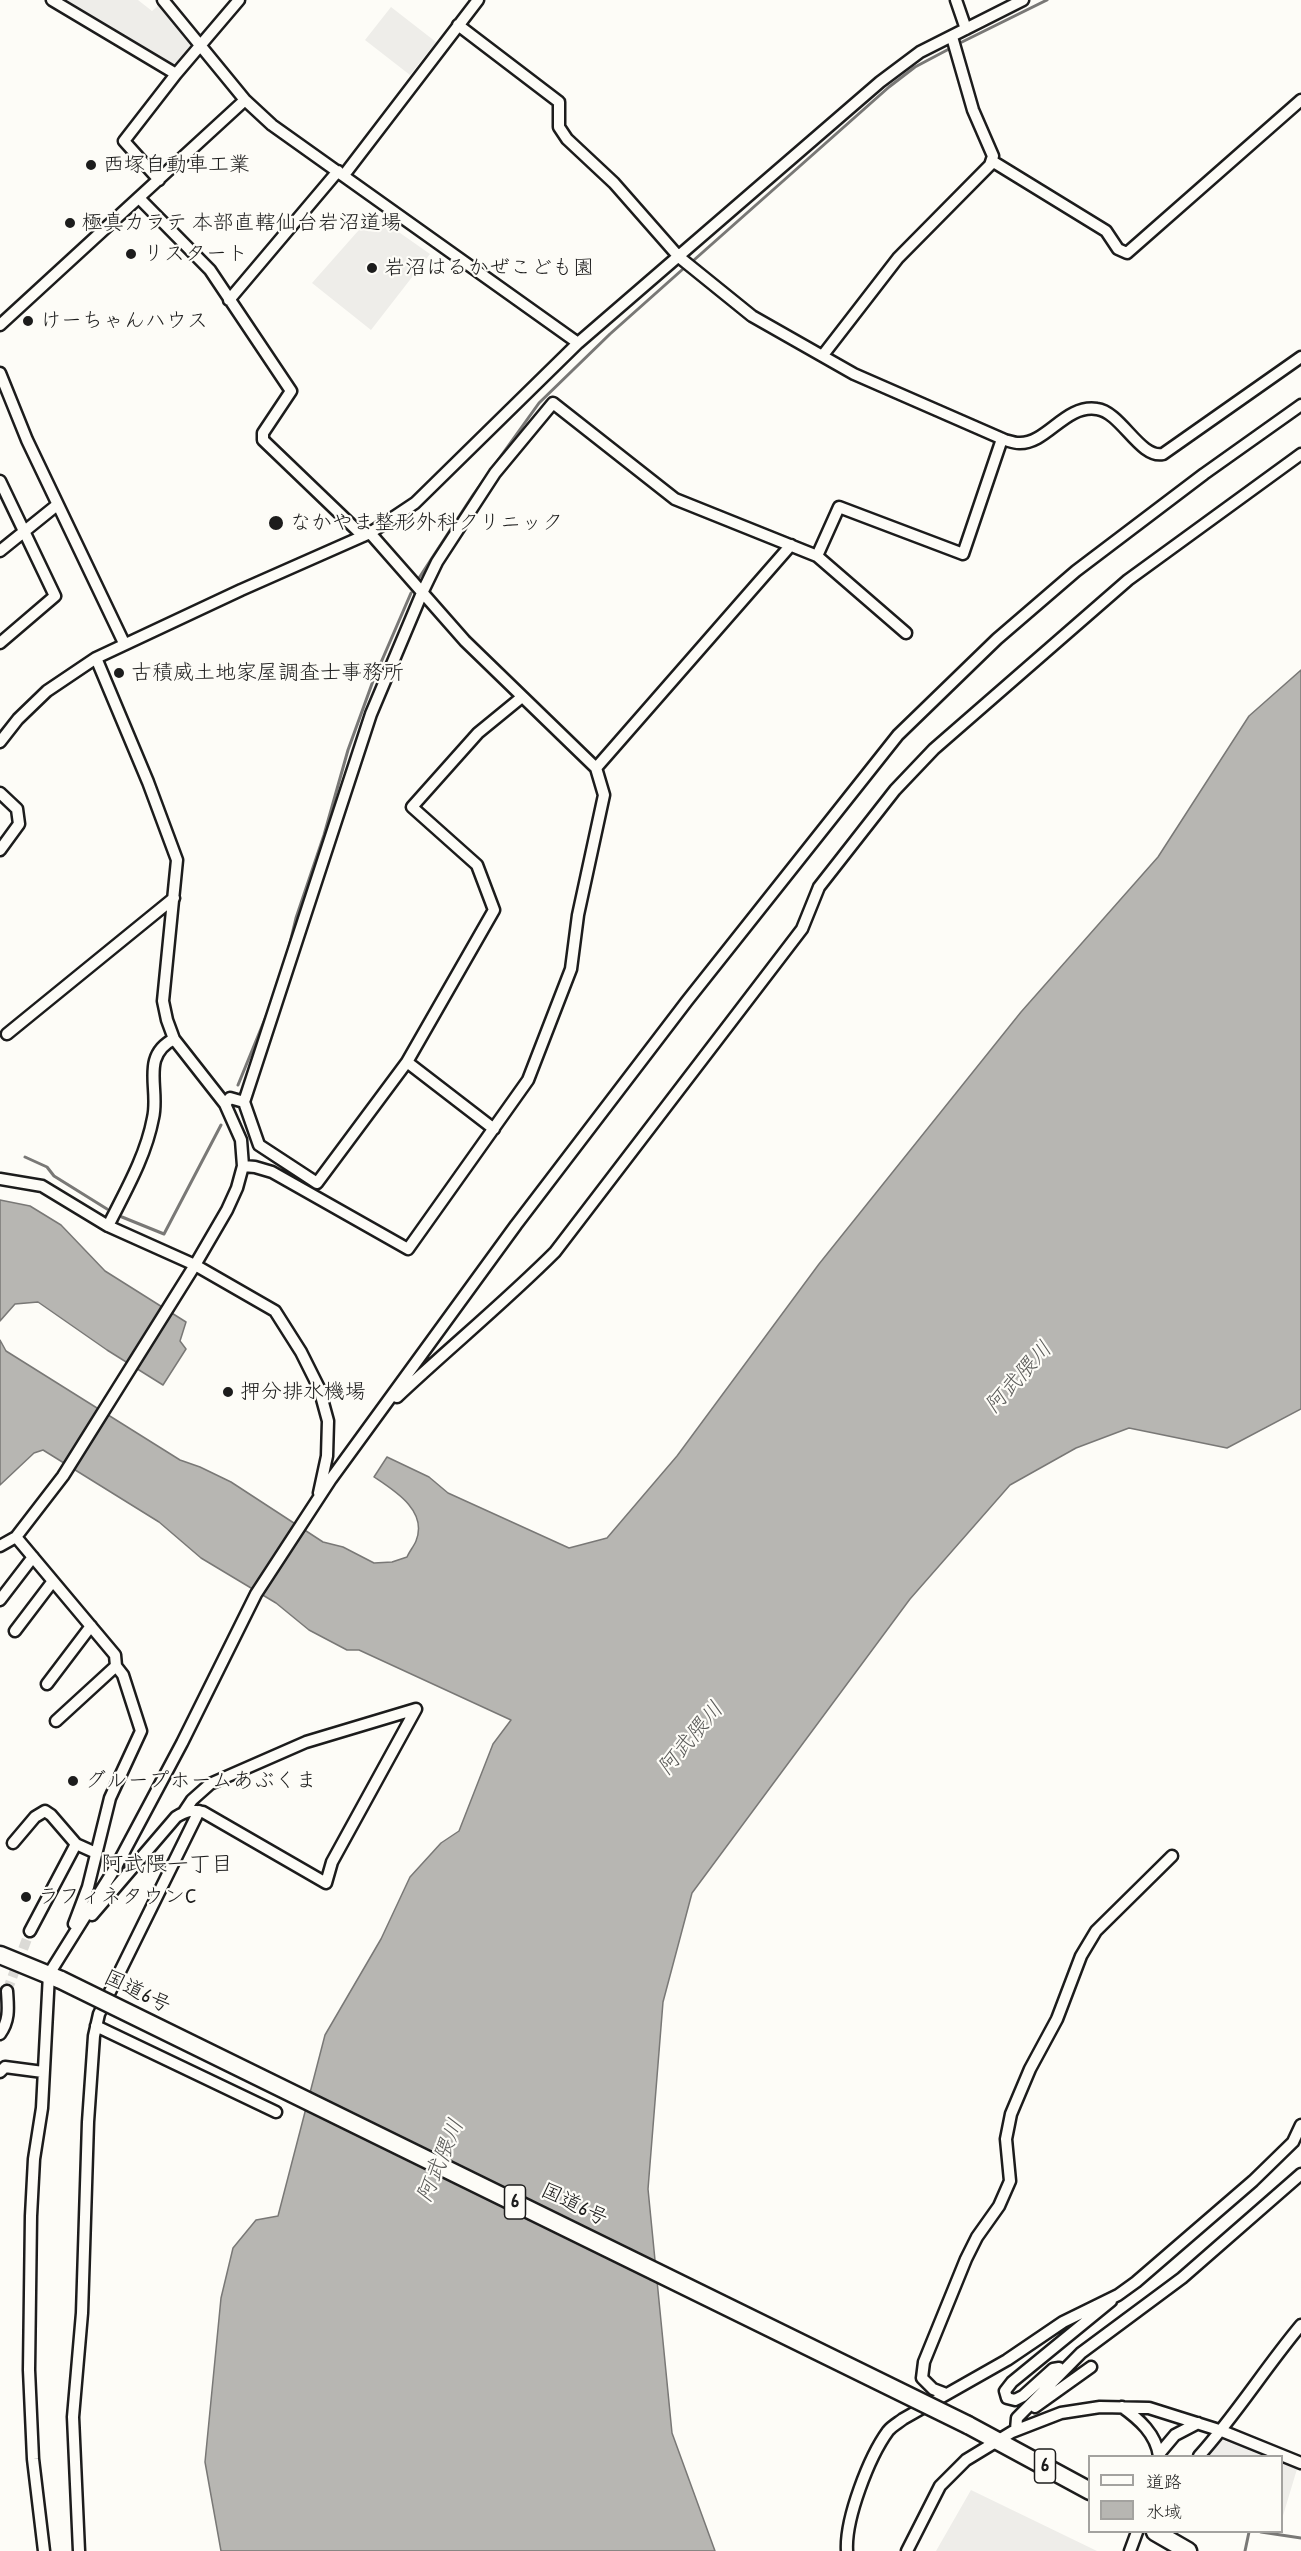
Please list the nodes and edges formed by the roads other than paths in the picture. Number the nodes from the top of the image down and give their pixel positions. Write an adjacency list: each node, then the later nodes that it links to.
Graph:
1 (52, 0): 11 (street)
2 (163, 0): 10 (street)
3 (239, 0): 10 (street)
4 (478, 0): 7 (street)
5 (956, 0): 8 (street)
6 (1023, 0): 8 (street)
7 (458, 25): 15 (street); 18 (street)
8 (966, 29): 9 (street)
9 (952, 36): 14 (street); 18 (street)
10 (200, 46): 11 (street); 12 (street)
11 (176, 74): 16 (street)
12 (245, 100): 15 (street); 16 (street)
13 (1301, 100): 14 (street)
14 (992, 161): 22 (street)
15 (341, 173): 19 (street); 21 (street)
16 (159, 180): 17 (street)
17 (139, 198): 19 (street); 20 (street)
18 (679, 257): 21 (street); 22 (street)
19 (229, 300): 31 (street)
20 (0, 325)
21 (578, 343): 31 (street)
22 (823, 356): 26 (street)
23 (1301, 357): 26 (street)
24 (0, 373): 29 (street)
25 (1301, 405): 56 (street)
26 (1002, 439): 34 (street)
27 (1301, 454): 56 (street)
28 (0, 481): 30 (street)
29 (57, 505): 30 (street); 38 (street)
30 (23, 532): 33 (street); 37 (street)
31 (366, 535): 35 (street); 38 (street)
32 (791, 545): 34 (street); 35 (street); 42 (street)
33 (0, 551)
34 (817, 556): 36 (street)
35 (422, 593): 40 (street); 49 (street)
36 (906, 633)
37 (0, 643)
38 (124, 643): 39 (street)
39 (96, 658): 41 (street); 45 (street)
40 (522, 697): 42 (street); 48 (street)
41 (0, 742)
42 (596, 768): 51 (street)
43 (0, 793): 44 (street)
44 (0, 850)
45 (174, 898): 46 (street); 47 (street)
46 (7, 1034)
47 (174, 1039): 50 (street); 54 (street)
48 (407, 1062): 49 (street); 51 (street)
49 (244, 1102): 50 (street)
50 (225, 1104): 52 (street)
51 (494, 1129): 52 (street)
52 (243, 1166): 55 (street)
53 (0, 1179): 54 (street)
54 (108, 1226): 55 (street)
55 (192, 1269): 57 (street); 58 (street)
56 (374, 1418): 57 (street)
57 (318, 1498): 75 (street)
58 (16, 1537): 59 (street); 60 (street)
59 (0, 1546)
60 (33, 1557): 61 (street); 62 (street)
61 (53, 1581): 63 (street); 64 (street)
62 (0, 1600)
63 (91, 1626): 65 (street); 66 (street)
64 (15, 1631)
65 (116, 1666): 67 (street); 72 (street)
66 (47, 1684)
67 (56, 1721)
68 (199, 1811): 69 (street); 69 (street); 79 (street)
69 (184, 1812): 75 (street)
70 (13, 1843): 71 (street)
71 (76, 1844): 72 (street); 74 (street)
72 (96, 1853): 75 (street)
73 (1172, 1856): 90 (street)
74 (30, 1931)
75 (66, 1945): 77 (street)
76 (0, 1955): 77 (highway, 国道6号 / 6)
77 (55, 1977): 82 (street); 96 (highway, 国道6号 / 6, bridge)
78 (7, 1991): 80 (street)
79 (96, 2026): 83 (street); 106 (street)
80 (0, 2034)
81 (0, 2072): 82 (street)
82 (43, 2072): 105 (street)
83 (276, 2112)
84 (1301, 2125): 86 (street)
85 (1301, 2174): 89 (street)
86 (1118, 2295): 89 (street); 90 (street)
87 (1301, 2325): 95 (street)
88 (1091, 2367): 92 (street)
89 (1060, 2372): 92 (street)
90 (946, 2394): 107 (street)
91 (1121, 2407): 93 (street); 94 (street); 97 (street)
92 (1021, 2413): 94 (street)
93 (1198, 2423): 95 (street); 97 (street)
94 (1016, 2430): 96 (street)
95 (1224, 2432): 98 (street); 99 (street)
96 (1000, 2441): 102 (highway, 国道6号 / 6); 108 (street)
97 (1159, 2455)
98 (1201, 2455)
99 (1281, 2455)
100 (1283, 2456): 101 (street)
101 (1301, 2463)
102 (1088, 2490)
103 (1137, 2533): 109 (street)
104 (1157, 2533): 110 (highway)
105 (44, 2551)
106 (79, 2551)
107 (847, 2551)
108 (907, 2551)
109 (1130, 2551)
110 (1188, 2551)

